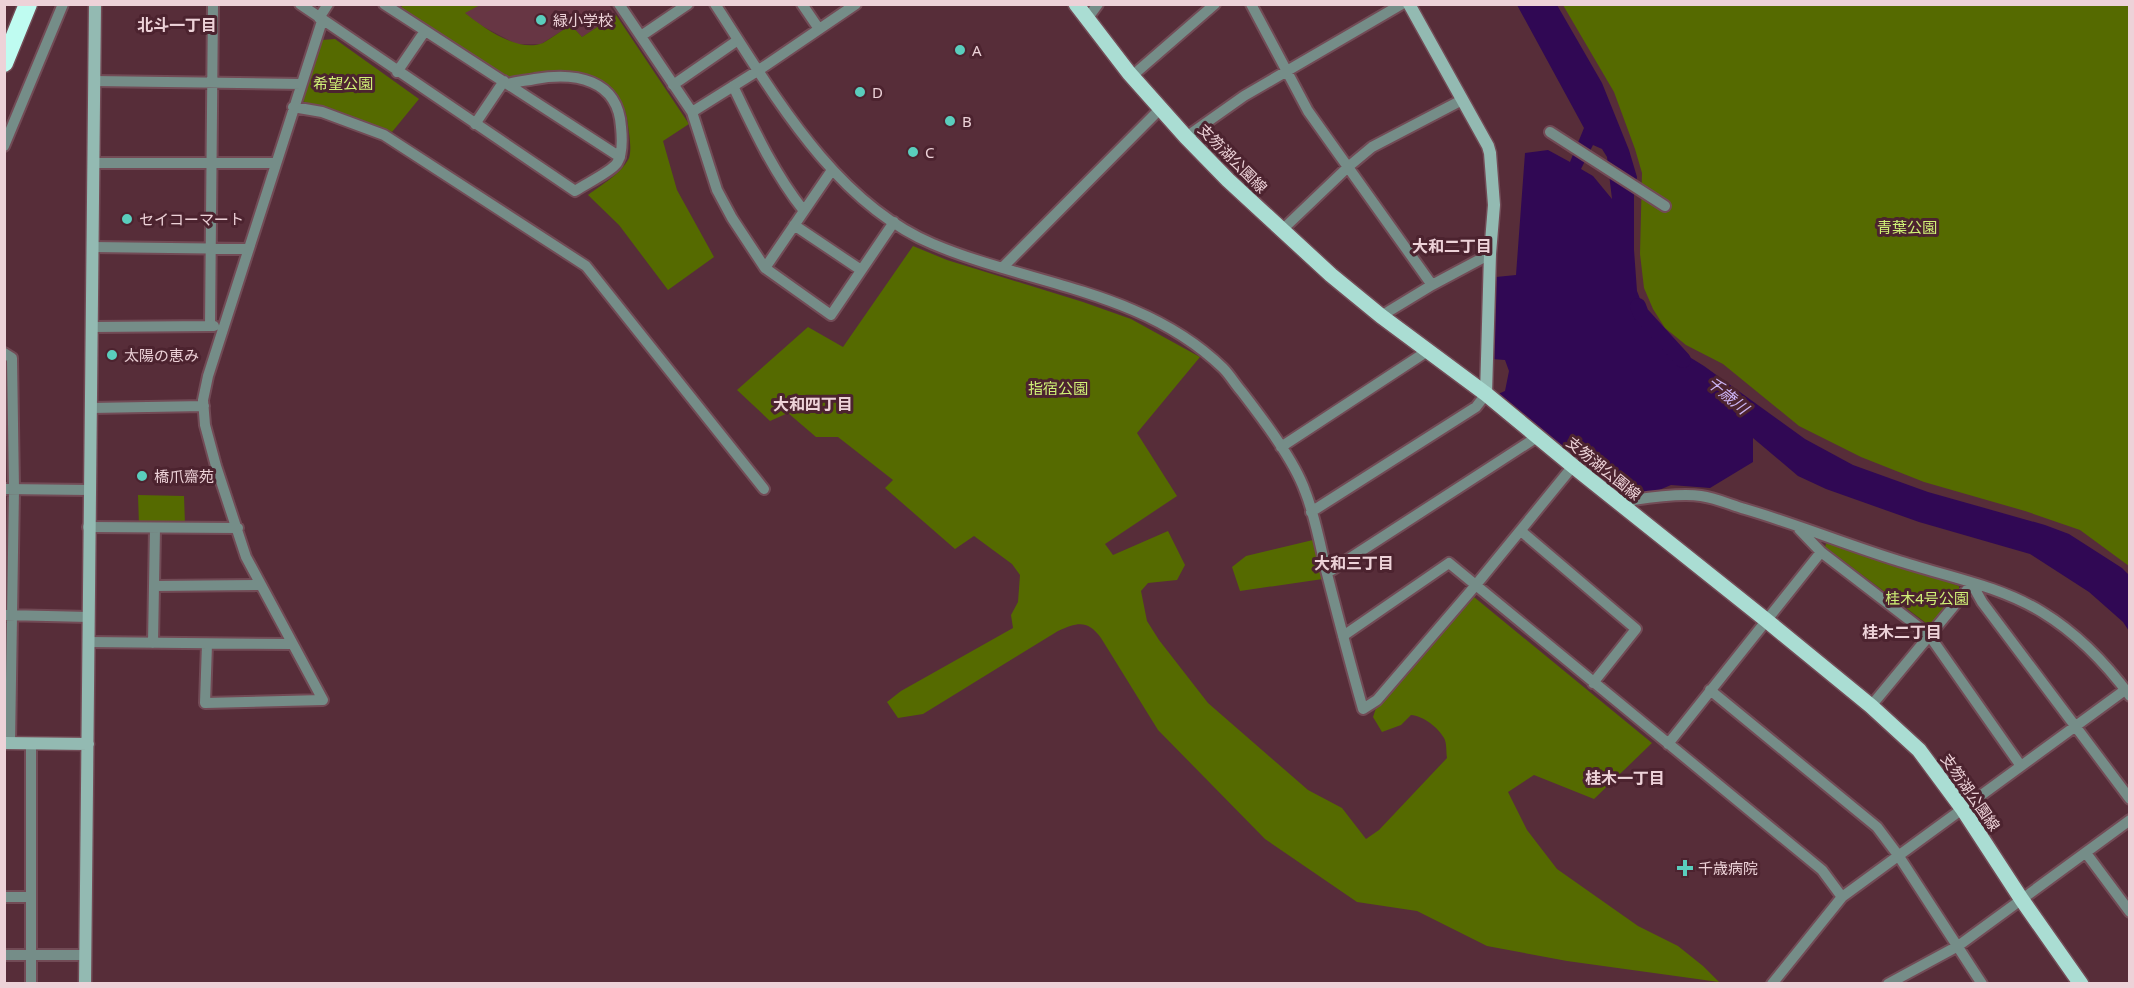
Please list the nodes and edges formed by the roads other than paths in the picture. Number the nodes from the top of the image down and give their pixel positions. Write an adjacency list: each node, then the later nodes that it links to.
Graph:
1 (28, 4): 25 (highway)
2 (63, 4): 43 (street)
3 (95, 4): 30 (street)
4 (213, 4): 31 (street)
5 (300, 4): 19 (street)
6 (328, 4): 19 (street)
7 (619, 4): 23 (street)
8 (688, 4): 23 (street)
9 (715, 4): 24 (street)
10 (802, 4): 21 (street)
11 (856, 4): 21 (street)
12 (1076, 4): 20 (main road, 支笏湖公園線)
13 (1098, 4): 20 (street)
14 (1215, 4): 29 (street)
15 (1251, 4): 27 (street)
16 (1402, 4): 27 (street)
17 (1409, 4): 36 (street)
18 (389, 6): 22 (street)
19 (320, 19): 28 (street); 33 (street)
20 (1087, 19): 29 (main road, 支笏湖公園線)
21 (819, 29): 26 (street)
22 (425, 31): 28 (street); 32 (street)
23 (641, 36): 34 (street)
24 (738, 40): 26 (street); 34 (street)
25 (4, 63)
26 (759, 70): 35 (street); 49 (street)
27 (1287, 70): 42 (street); 48 (street)
28 (397, 72): 40 (street)
29 (1132, 76): 38 (main road, 支笏湖公園線)
30 (94, 81): 31 (street); 45 (street)
31 (212, 82): 33 (street); 46 (street)
32 (506, 83): 40 (street); 44 (street); 44 (street)
33 (301, 84): 37 (street)
34 (673, 85): 39 (street)
35 (733, 86): 39 (street); 51 (street)
36 (1462, 100): 48 (street); 58 (street)
37 (293, 107): 47 (street); 76 (street)
38 (1160, 109): 42 (main road, 支笏湖公園線); 60 (street)
39 (692, 112): 59 (street)
40 (475, 124): 44 (street)
41 (1553, 134): 50 (street)
42 (1186, 137): 54 (main road, 支笏湖公園線)
43 (4, 146)
44 (620, 157)
45 (93, 163): 46 (street); 55 (street)
46 (211, 163): 47 (street); 56 (street)
47 (276, 164): 57 (street)
48 (1348, 166): 54 (street); 62 (street)
49 (832, 170): 51 (street); 52 (street)
50 (1665, 206)
51 (804, 211): 53 (street)
52 (894, 222): 60 (street); 61 (street)
53 (794, 225): 59 (street); 61 (street)
54 (1281, 231): 63 (main road, 支笏湖公園線)
55 (92, 247): 56 (street); 66 (street)
56 (210, 249): 57 (street); 64 (street)
57 (248, 249): 65 (street)
58 (1490, 254): 62 (street); 69 (street)
59 (765, 268): 61 (street)
60 (1002, 268): 73 (street)
61 (861, 270)
62 (1432, 285): 63 (street)
63 (1381, 316): 67 (main road, 支笏湖公園線)
64 (210, 326): 65 (street); 66 (street)
65 (224, 326): 70 (street)
66 (92, 327): 71 (street)
67 (1429, 350): 69 (main road, 支笏湖公園線); 73 (street)
68 (4, 353): 75 (street)
69 (1486, 394): 72 (main road, 支笏湖公園線); 79 (street)
70 (204, 406): 71 (street); 83 (street)
71 (91, 408): 77 (street)
72 (1537, 437): 74 (main road, 支笏湖公園線); 86 (street)
73 (1281, 447): 79 (street)
74 (1573, 466): 78 (main road, 支笏湖公園線); 84 (street)
75 (9, 489): 77 (street); 91 (street)
76 (764, 489)
77 (90, 490): 81 (street)
78 (1626, 508): 80 (street); 93 (main road, 支笏湖公園線)
79 (1311, 512): 86 (street)
80 (1797, 526): 85 (street); 87 (street)
81 (88, 527): 82 (street); 92 (street)
82 (155, 528): 83 (street); 89 (street)
83 (238, 528): 88 (street)
84 (1521, 531): 90 (street); 101 (street)
85 (1821, 552): 93 (street); 94 (street)
86 (1327, 573): 95 (street)
87 (1972, 584): 94 (street); 103 (street); 105 (street)
88 (261, 585): 89 (street); 99 (street)
89 (154, 586): 97 (street)
90 (1475, 586): 95 (street); 95 (street); 101 (street)
91 (8, 615): 92 (street); 100 (street)
92 (89, 617): 96 (street)
93 (1766, 620): 102 (street); 104 (main road, 支笏湖公園線)
94 (1929, 634): 104 (street); 110 (street)
95 (1343, 636)
96 (88, 642): 97 (street); 108 (street)
97 (153, 643): 98 (street)
98 (207, 644): 99 (street); 99 (street)
99 (292, 644)
100 (8, 676): 106 (street)
101 (1593, 683): 109 (street)
102 (1710, 690): 109 (street); 115 (street)
103 (2127, 693): 105 (street)
104 (1871, 706): 112 (main road, 支笏湖公園線)
105 (2076, 726): 110 (street); 111 (street)
106 (7, 743): 107 (street)
107 (32, 744): 108 (street); 117 (street)
108 (88, 744): 124 (street)
109 (1668, 744): 118 (street)
110 (2021, 766): 112 (street)
111 (2130, 799)
112 (1962, 808): 115 (street); 119 (main road, 支笏湖公園線)
113 (2130, 820): 114 (street)
114 (2085, 853): 119 (street); 120 (street)
115 (1898, 855): 118 (street); 121 (street)
116 (4, 897): 117 (street)
117 (32, 897): 123 (street)
118 (1842, 897): 128 (street)
119 (2022, 900): 121 (street); 130 (main road, 支笏湖公園線)
120 (2130, 912)
121 (1958, 946): 125 (street); 129 (street)
122 (4, 955): 123 (street)
123 (32, 955): 124 (street); 126 (street)
124 (85, 955): 127 (street)
125 (1892, 983)
126 (31, 984)
127 (85, 984)
128 (1772, 984)
129 (1982, 984)
130 (2080, 984)

